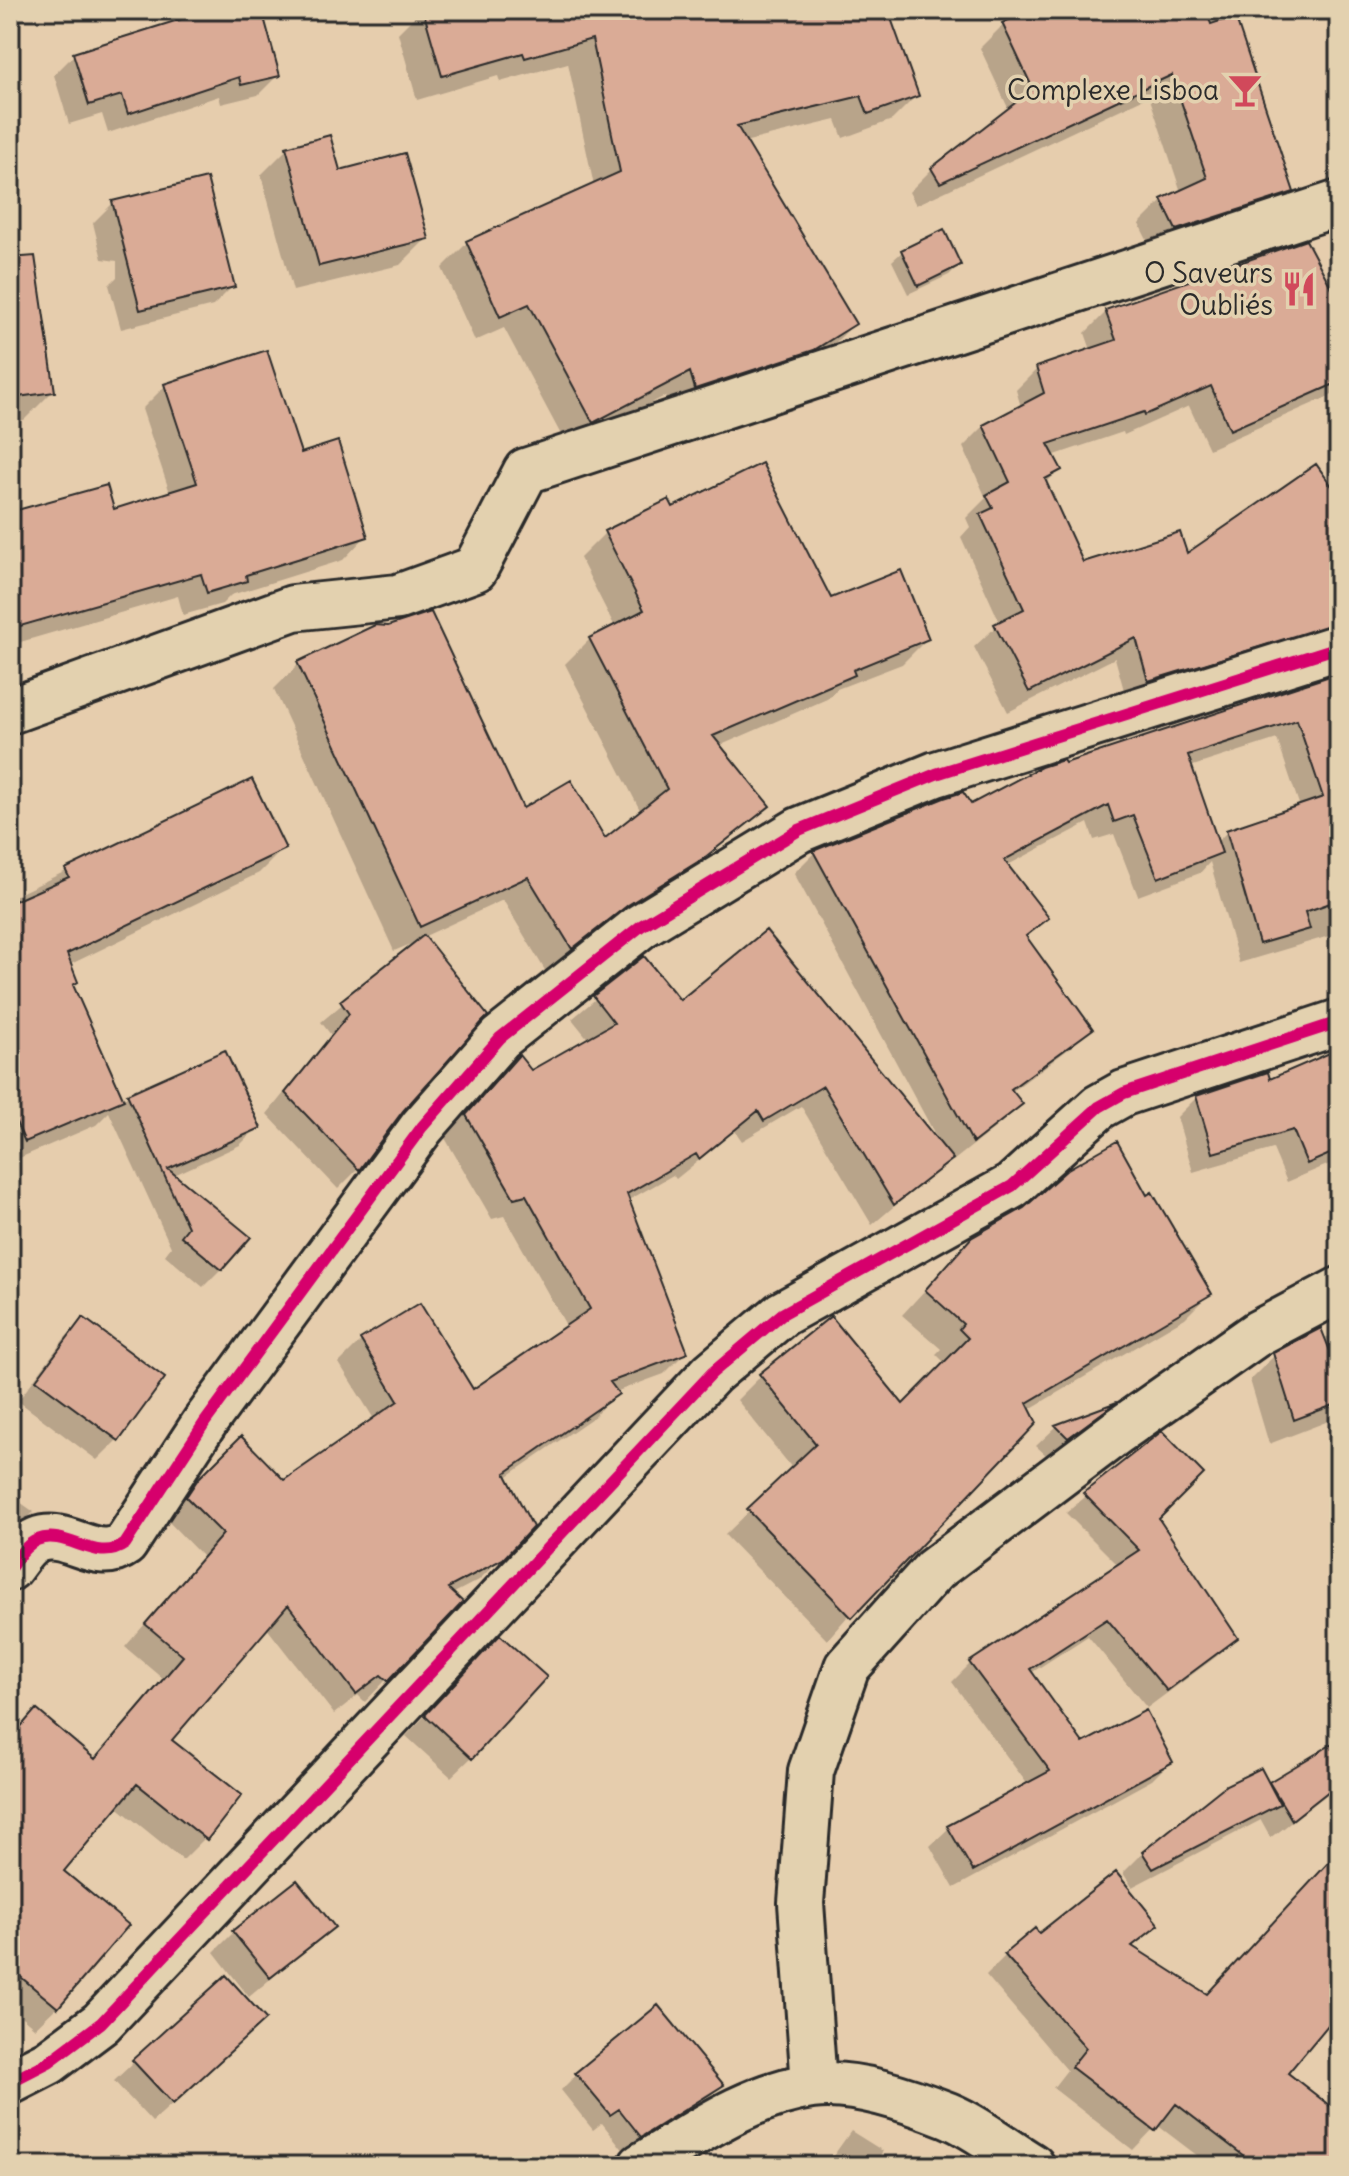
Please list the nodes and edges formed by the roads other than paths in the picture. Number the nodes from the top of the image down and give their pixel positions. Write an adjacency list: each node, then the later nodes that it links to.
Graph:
1 (1339, 203): 3 (street)
2 (1339, 647): 6 (street)
3 (10, 711)
4 (1339, 1022): 7 (street)
5 (1339, 1290): 8 (street)
6 (10, 1568)
7 (10, 2082)
8 (814, 2085): 9 (street); 10 (street)
9 (641, 2166)
10 (1032, 2166)

